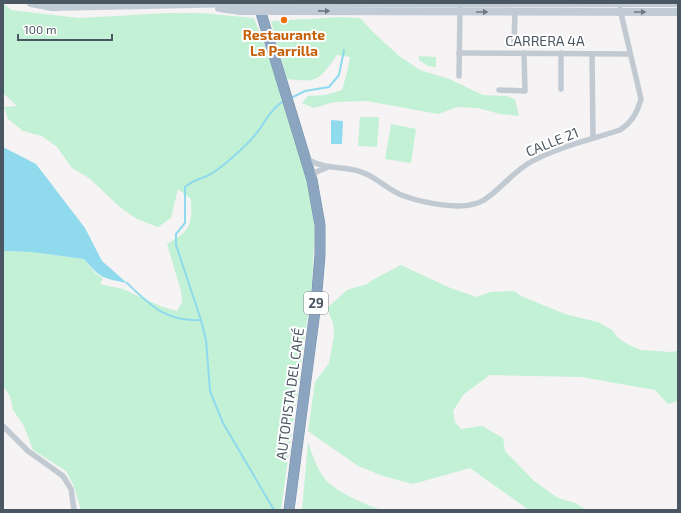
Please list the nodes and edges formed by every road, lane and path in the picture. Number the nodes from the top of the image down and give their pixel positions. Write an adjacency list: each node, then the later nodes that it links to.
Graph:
1 (32, 3): 6 (main road)
2 (227, 3): 6 (main road); 7 (main road)
3 (258, 3): 23 (highway, AUTOPISTA DEL CAFÉ / 29)
4 (619, 3): 5 (main road); 9 (main road); 11 (street, CALLE 21)
5 (678, 3)
6 (188, 4): 7 (main road)
7 (242, 7): 8 (main road, bridge)
8 (284, 7): 9 (main road)
9 (460, 8): 10 (main road, one-way to 10); 14 (street)
10 (515, 12): 11 (main road); 13 (street)
11 (621, 12): 12 (main road, one-way to 12); 18 (street, CALLE 21)
12 (678, 12)
13 (514, 44)
14 (459, 53): 15 (street, CARRERA 4A); 19 (street)
15 (524, 53): 16 (street, CARRERA 4A); 21 (street)
16 (561, 53): 17 (street, CARRERA 4A); 20 (street)
17 (592, 54): 18 (street, CARRERA 4A); 22 (street)
18 (630, 54): 22 (street, CALLE 21)
19 (459, 76)
20 (561, 89)
21 (499, 90)
22 (593, 138): 24 (street, CALLE 21)
23 (305, 158): 24 (street, CALLE 21); 25 (highway, AUTOPISTA DEL CAFÉ / 29)
24 (328, 167): 25 (street)
25 (312, 180): 28 (highway, AUTOPISTA DEL CAFÉ / 29)
26 (3, 426): 27 (street)
27 (74, 510)
28 (289, 510)

